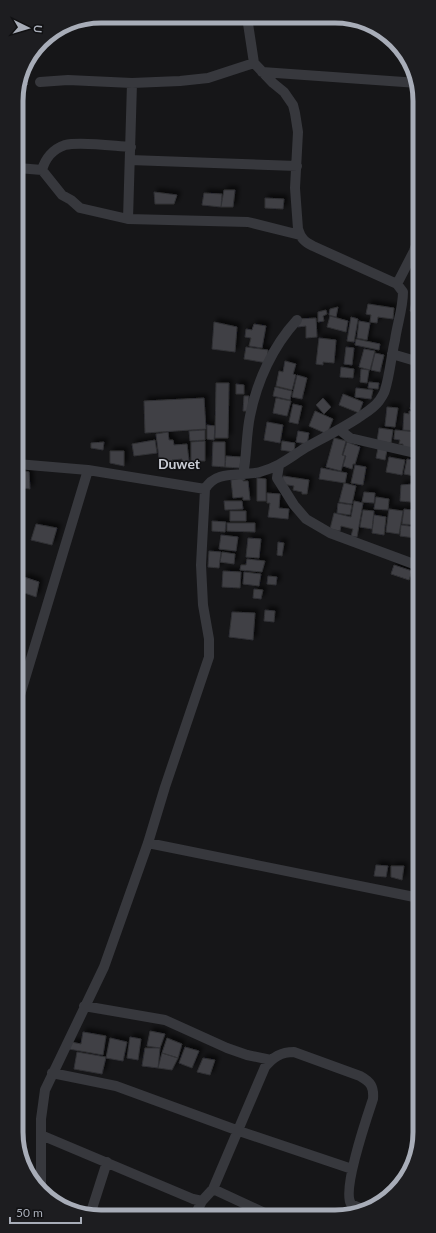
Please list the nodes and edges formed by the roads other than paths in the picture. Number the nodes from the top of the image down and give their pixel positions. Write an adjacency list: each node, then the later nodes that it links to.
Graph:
1 (248, 23): 2 (street)
2 (254, 63): 3 (street); 5 (street)
3 (262, 72): 6 (street); 9 (street)
4 (40, 82): 5 (street)
5 (132, 82): 7 (street)
6 (411, 83)
7 (131, 147): 8 (street); 11 (street)
8 (130, 160): 9 (street); 12 (street)
9 (296, 166): 13 (street)
10 (23, 168): 11 (street)
11 (42, 170): 12 (street)
12 (128, 219): 13 (street)
13 (300, 236): 15 (street)
14 (413, 253): 15 (street)
15 (397, 284): 17 (street)
16 (297, 320): 25 (street)
17 (392, 354): 18 (street); 19 (street)
18 (413, 360)
19 (340, 430): 20 (street); 22 (street)
20 (413, 453)
21 (23, 465): 23 (street)
22 (279, 465): 24 (street); 26 (street)
23 (88, 470): 27 (street); 29 (street)
24 (258, 472): 25 (street); 26 (street)
25 (243, 474): 27 (street)
26 (276, 478): 28 (street)
27 (205, 488): 30 (street)
28 (413, 564)
29 (23, 684)
30 (148, 843): 31 (street); 32 (street)
31 (413, 897)
32 (84, 1006): 33 (street); 34 (street)
33 (271, 1060): 35 (street); 38 (street)
34 (52, 1074): 35 (street); 36 (street)
35 (238, 1131): 38 (street); 40 (street)
36 (41, 1135): 37 (street); 39 (street)
37 (107, 1162): 41 (street); 43 (street)
38 (352, 1169): 42 (street)
39 (41, 1181)
40 (213, 1189): 41 (street); 45 (street)
41 (202, 1202): 44 (street)
42 (355, 1207)
43 (92, 1210)
44 (198, 1210)
45 (258, 1210)

